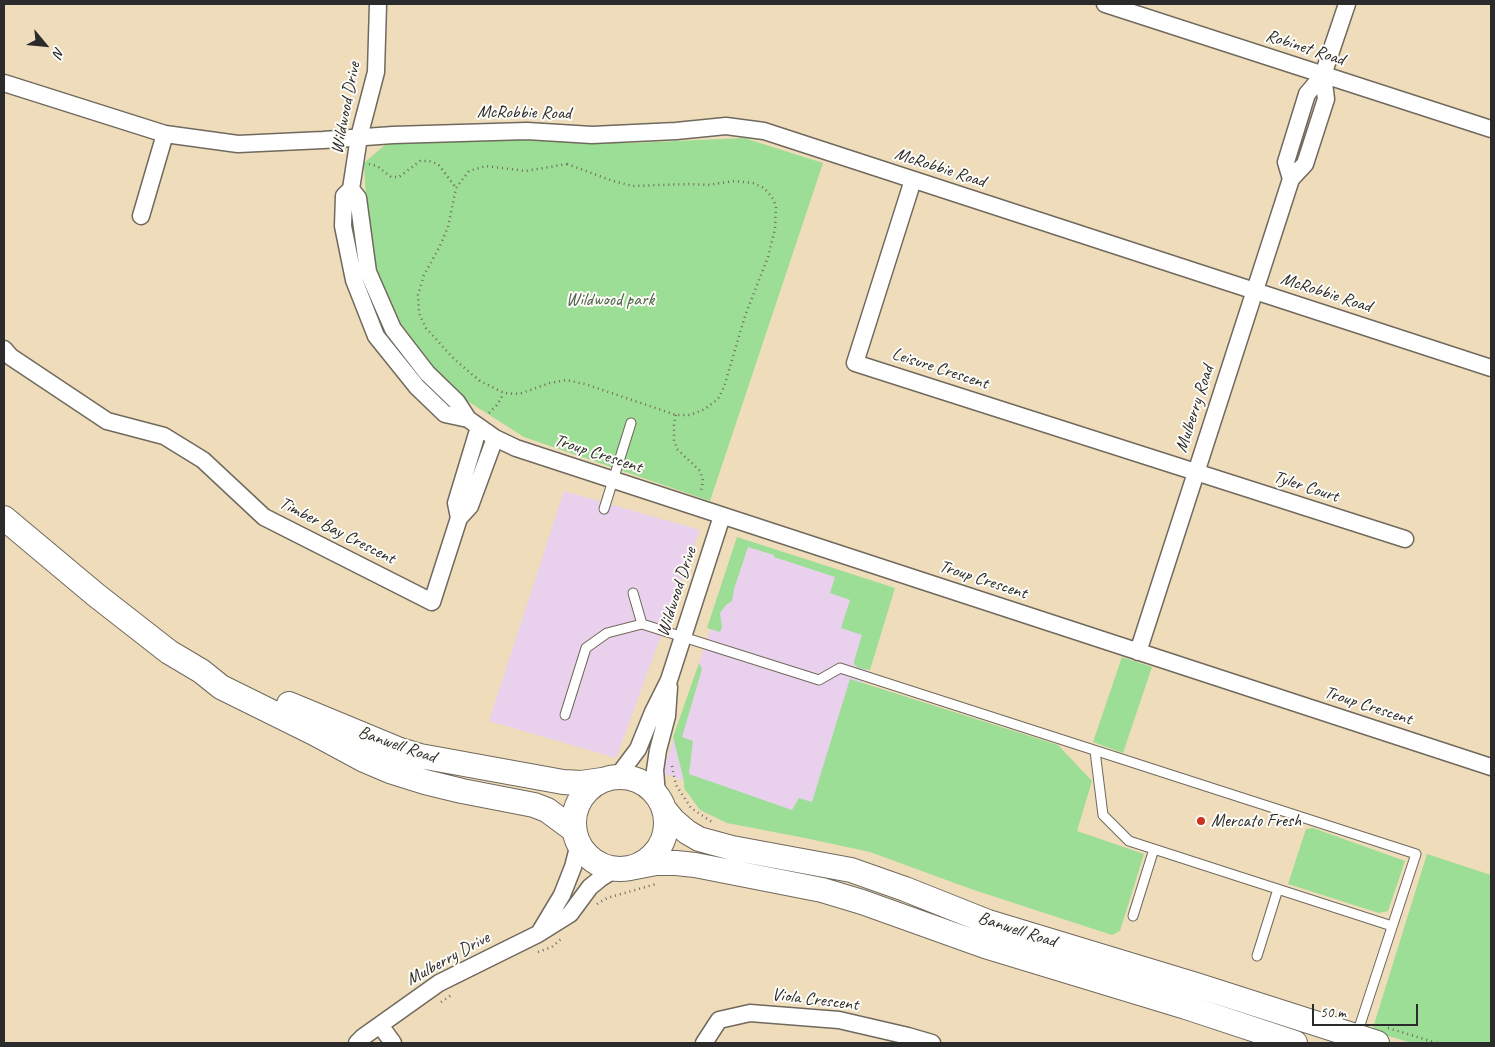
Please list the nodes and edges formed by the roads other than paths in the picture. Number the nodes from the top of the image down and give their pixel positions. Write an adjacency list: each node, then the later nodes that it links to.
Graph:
1 (378, 4): 8 (street, Wildwood Drive)
2 (1106, 4): 4 (street, Robinet Road)
3 (1346, 4): 4 (street, Mulberry Road)
4 (1323, 75): 6 (street, Robinet Road); 12 (street, Mulberry Road)
5 (4, 83): 7 (street)
6 (1491, 129)
7 (165, 134): 8 (street); 11 (street)
8 (359, 137): 9 (street, McRobbie Road); 10 (street, Wildwood Drive)
9 (913, 180): 12 (street, McRobbie Road); 18 (street, Leisure Crescent)
10 (351, 189): 15 (street, Troup Crescent)
11 (141, 216)
12 (1255, 291): 14 (street, McRobbie Road); 18 (street, Mulberry Road)
13 (4, 349): 23 (street, Timber Bay Crescent)
14 (1491, 368)
15 (474, 423): 17 (street, Troup Crescent); 23 (street, Timber Bay Crescent)
16 (632, 423): 19 (lane)
17 (495, 438): 19 (street, Troup Crescent); 23 (street, Timber Bay Crescent)
18 (1196, 473): 24 (street, Tyler Court); 28 (street, Mulberry Road)
19 (613, 480): 20 (lane); 21 (street, Troup Crescent)
20 (604, 509)
21 (722, 516): 27 (street, Wildwood Drive); 28 (street, Troup Crescent)
22 (4, 518): 29 (main road, Banwell Road)
23 (459, 518)
24 (1405, 539)
25 (633, 593): 26 (lane)
26 (642, 624): 27 (lane); 31 (lane)
27 (683, 637): 30 (street, Wildwood Drive); 32 (lane)
28 (1138, 652): 33 (street, Troup Crescent)
29 (201, 671): 34 (main road, Banwell Road); 36 (main road, Banwell Road)
30 (669, 680): 34 (street, Wildwood Drive); 35 (street, Wildwood Drive)
31 (565, 715)
32 (1095, 750): 37 (lane); 41 (lane)
33 (1491, 767)
34 (610, 779): 35 (main road); 36 (main road)
35 (661, 802): 38 (main road); 45 (main road, Banwell Road)
36 (577, 837): 38 (main road); 42 (street)
37 (1154, 849): 39 (lane); 40 (lane)
38 (623, 868): 42 (street, Mulberry Drive); 50 (main road, Banwell Road)
39 (1278, 889): 41 (lane); 43 (lane)
40 (1132, 916)
41 (1392, 926): 45 (lane)
42 (538, 934): 44 (street, Mulberry Drive)
43 (1257, 956)
44 (380, 1025): 46 (street, Mulberry Drive); 47 (street)
45 (1367, 1037)
46 (357, 1043)
47 (394, 1043)
48 (704, 1043): 49 (street, Viola Crescent)
49 (932, 1043)
50 (1295, 1043)

